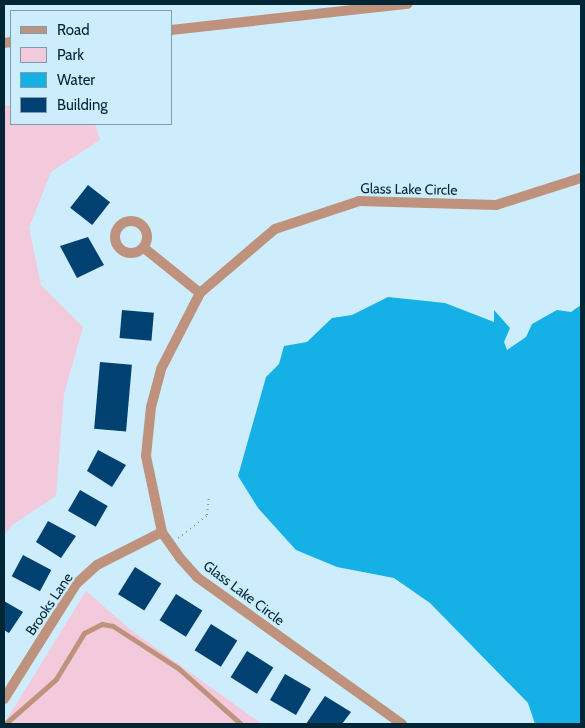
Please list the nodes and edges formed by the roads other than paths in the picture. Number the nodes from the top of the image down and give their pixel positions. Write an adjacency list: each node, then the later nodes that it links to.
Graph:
1 (408, 4): 2 (street)
2 (172, 30)
3 (581, 178): 5 (street, Glass Lake Circle)
4 (144, 248): 5 (street)
5 (200, 293): 6 (street, Glass Lake Circle)
6 (162, 532): 7 (street, Brooks Lane); 10 (street, Glass Lake Circle)
7 (4, 699)
8 (5, 724): 9 (lane)
9 (241, 724)
10 (402, 724)

